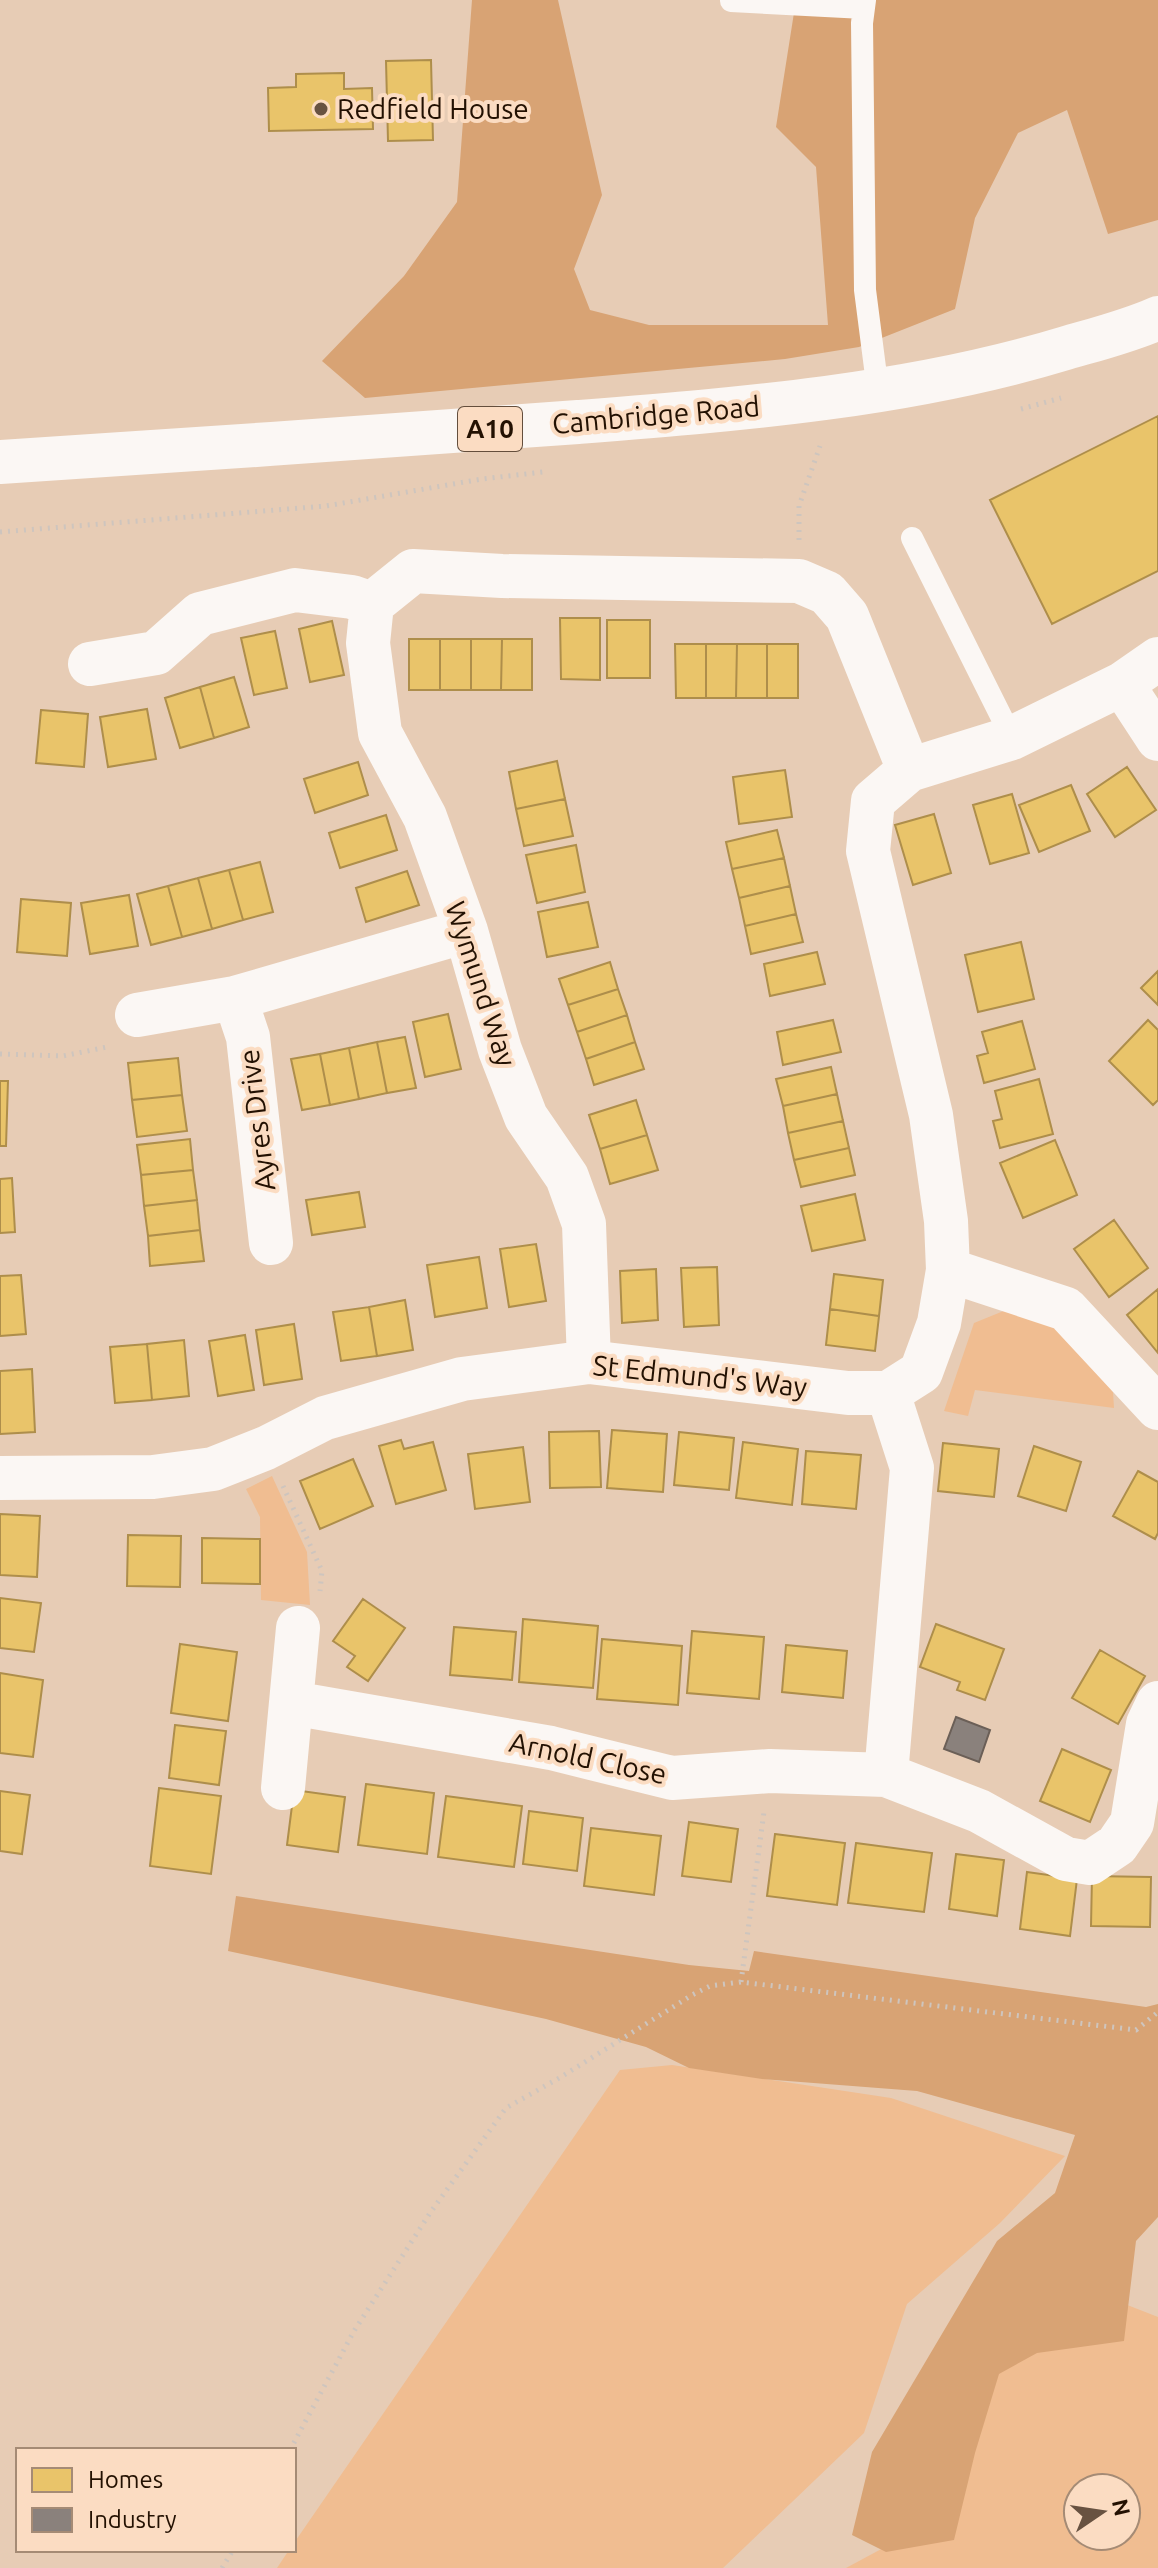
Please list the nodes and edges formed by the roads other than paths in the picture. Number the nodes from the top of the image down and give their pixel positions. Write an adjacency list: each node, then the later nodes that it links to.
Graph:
1 (731, 1): 2 (lane)
2 (864, 4): 4 (lane)
3 (1158, 318): 4 (main road, Cambridge Road / A10)
4 (878, 391): 5 (main road, Cambridge Road / A10)
5 (0, 462)
6 (912, 538): 11 (lane)
7 (372, 604): 9 (main road); 13 (main road); 14 (main road, Wymund Way)
8 (1158, 659): 10 (main road)
9 (90, 664)
10 (1122, 684): 11 (main road); 12 (main road)
11 (1012, 738): 13 (main road)
12 (1158, 739)
13 (909, 770): 18 (main road)
14 (466, 931): 15 (main road); 19 (main road, Wymund Way)
15 (235, 998): 16 (main road); 17 (main road, Ayres Drive)
16 (137, 1015)
17 (271, 1243)
18 (948, 1270): 20 (main road); 21 (main road)
19 (589, 1362): 20 (main road, St Edmund's Way); 22 (main road, St Edmund's Way)
20 (888, 1393): 26 (main road)
21 (1158, 1408)
22 (0, 1478)
23 (298, 1628): 24 (main road)
24 (292, 1703): 26 (main road, Arnold Close); 27 (main road)
25 (1158, 1703): 26 (main road, Arnold Close)
26 (886, 1775)
27 (283, 1788)

